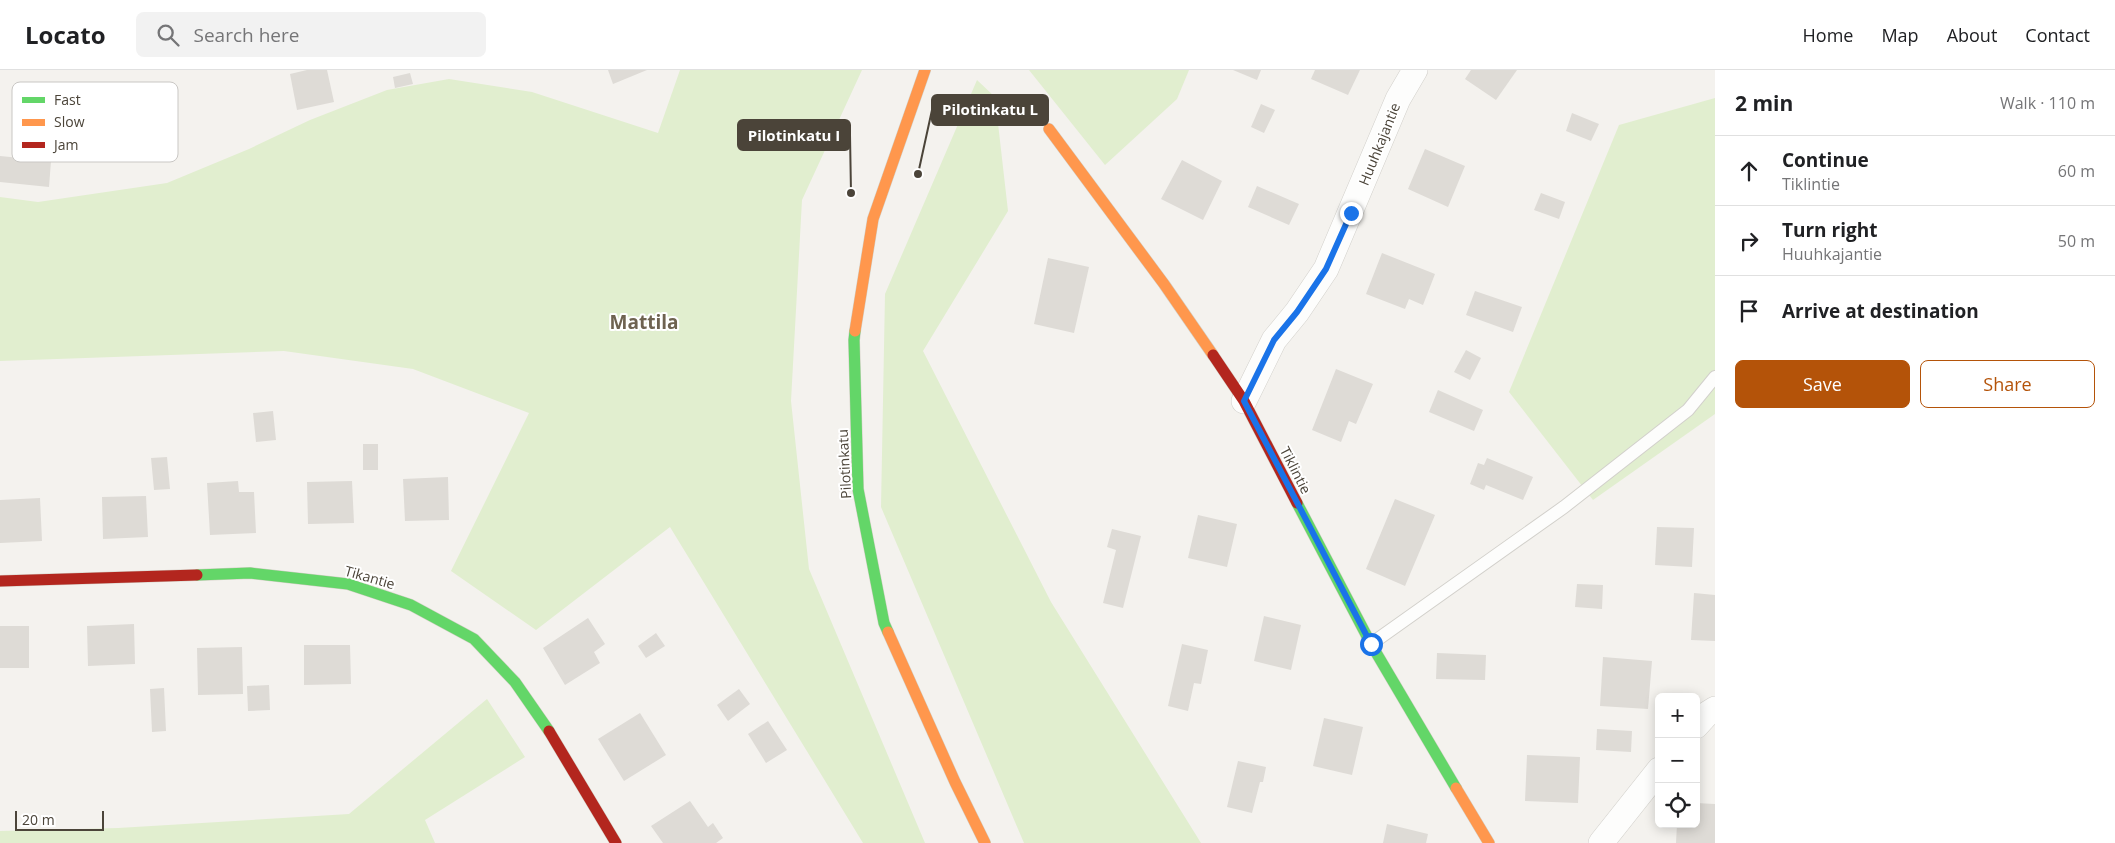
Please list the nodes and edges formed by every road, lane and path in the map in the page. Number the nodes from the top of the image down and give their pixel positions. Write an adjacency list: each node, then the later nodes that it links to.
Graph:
1 (925, 70): 12 (street, Pilotinkatu)
2 (1415, 70): 5 (street, Huuhkajantie)
3 (1049, 129): 5 (street, Tiklintie)
4 (1715, 377): 7 (lane)
5 (1244, 401): 7 (street, Tiklintie)
6 (0, 581): 11 (street, Tikantie)
7 (1371, 644): 13 (street, Tiklintie)
8 (1715, 708): 9 (street)
9 (1700, 722)
10 (1655, 775): 14 (street)
11 (616, 843)
12 (985, 843)
13 (1489, 843)
14 (1601, 843)

